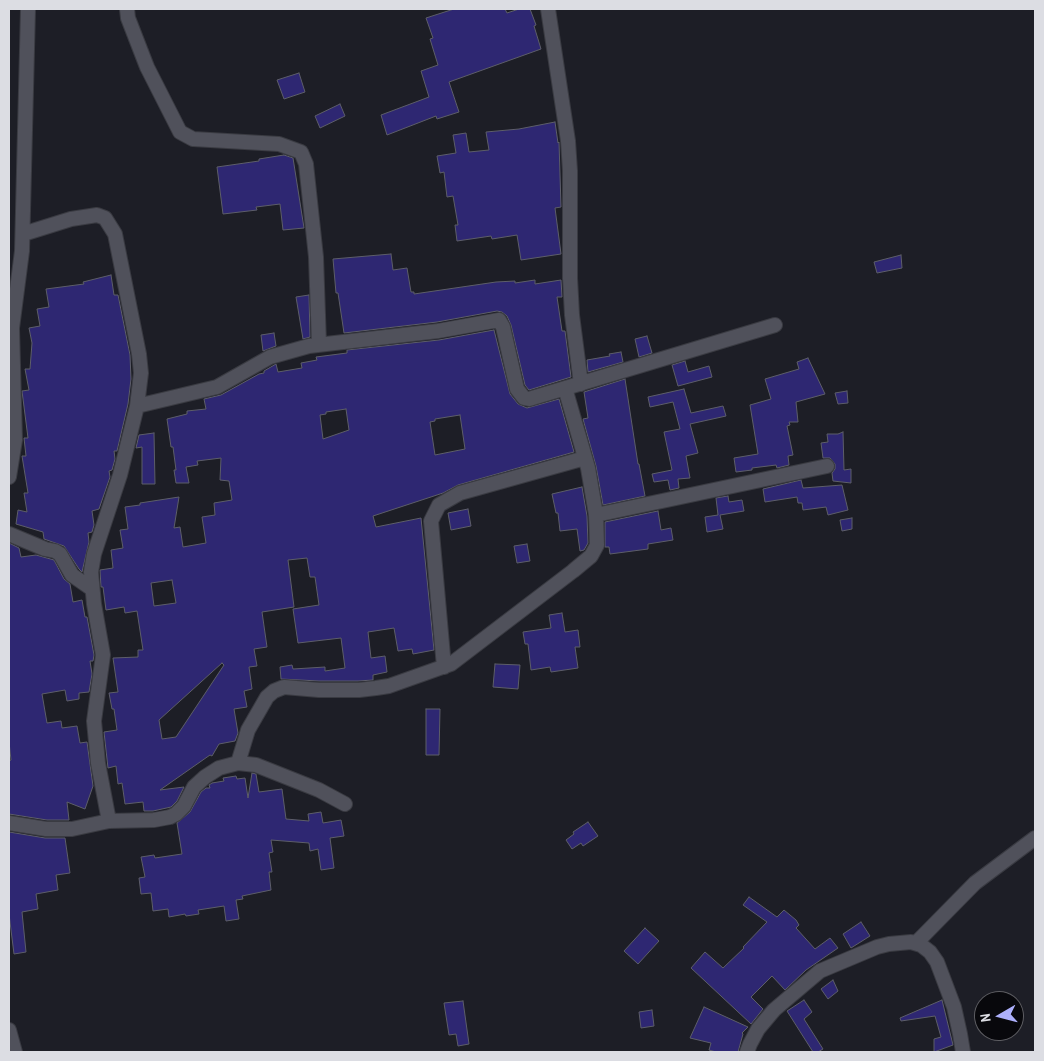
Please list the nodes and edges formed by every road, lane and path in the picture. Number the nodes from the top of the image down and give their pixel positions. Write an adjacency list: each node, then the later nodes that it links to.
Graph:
1 (28, 9): 4 (street)
2 (127, 9): 6 (street)
3 (548, 9): 7 (street)
4 (23, 234): 9 (street); 12 (street)
5 (775, 325): 7 (street)
6 (319, 344): 8 (street); 9 (street)
7 (581, 384): 8 (street)
8 (565, 388): 10 (street)
9 (137, 406): 15 (street)
10 (585, 458): 13 (street); 16 (street)
11 (827, 466): 13 (street)
12 (9, 477)
13 (596, 514): 16 (street)
14 (9, 534): 15 (street)
15 (92, 589): 19 (street)
16 (444, 667): 17 (street)
17 (238, 763): 18 (street); 19 (street)
18 (345, 804)
19 (109, 821): 20 (street)
20 (9, 823)
21 (1035, 838): 22 (street)
22 (916, 944): 25 (street); 26 (street)
23 (9, 1030): 24 (street)
24 (15, 1052)
25 (747, 1052)
26 (963, 1052)

